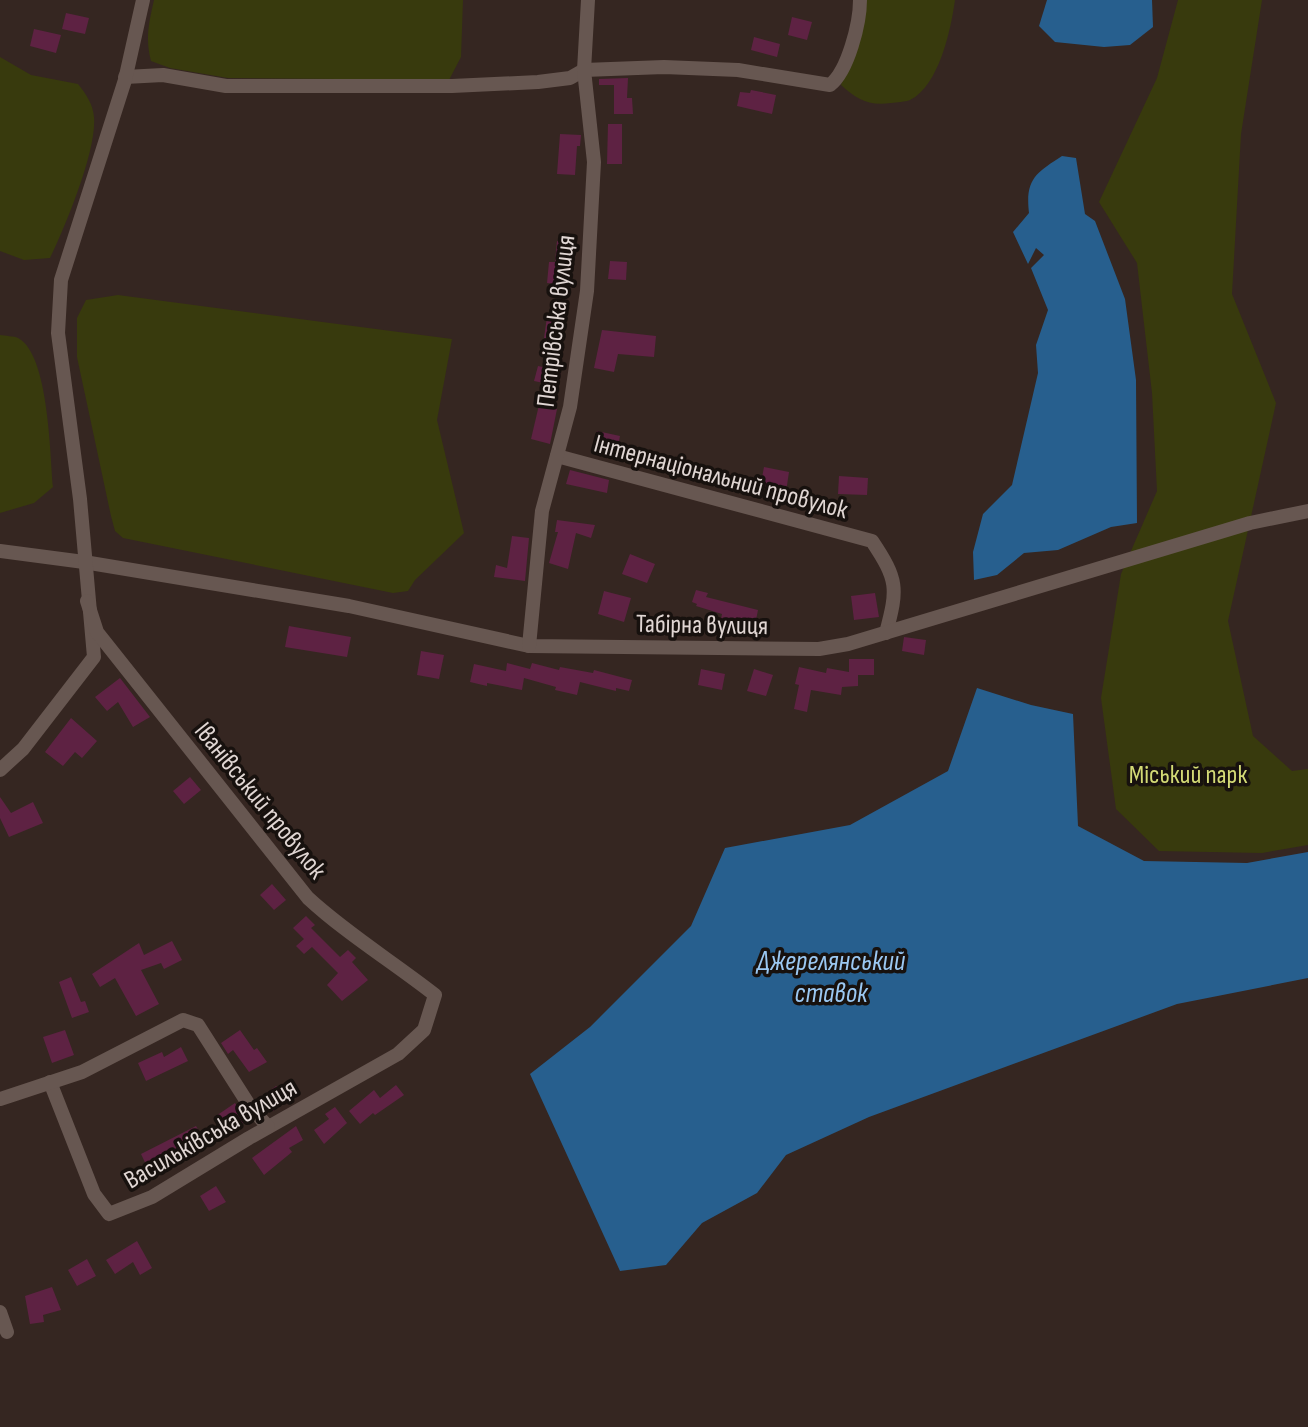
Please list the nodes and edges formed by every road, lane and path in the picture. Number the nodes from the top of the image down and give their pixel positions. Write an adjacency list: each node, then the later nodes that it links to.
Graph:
1 (143, 0): 5 (street)
2 (588, 0): 4 (street, Петрівська вулиця)
3 (860, 0): 4 (street)
4 (584, 70): 5 (street); 6 (street, Петрівська вулиця)
5 (125, 77): 9 (street)
6 (557, 456): 11 (street, Інтернаціональний провулок); 12 (street, Петрівська вулиця)
7 (1308, 511): 11 (street, Табірна вулиця)
8 (0, 551): 9 (street, Табірна вулиця)
9 (84, 562): 10 (street); 12 (street, Табірна вулиця)
10 (87, 601): 13 (street); 14 (street, Іванівський провулок)
11 (886, 633): 12 (street, Табірна вулиця)
12 (529, 646)
13 (0, 770)
14 (435, 995): 17 (street, Васильківська вулиця)
15 (50, 1082): 16 (street); 17 (street); 17 (street, Васильківська вулиця)
16 (0, 1099)
17 (268, 1127)
18 (0, 1312): 19 (street)
19 (7, 1332)

